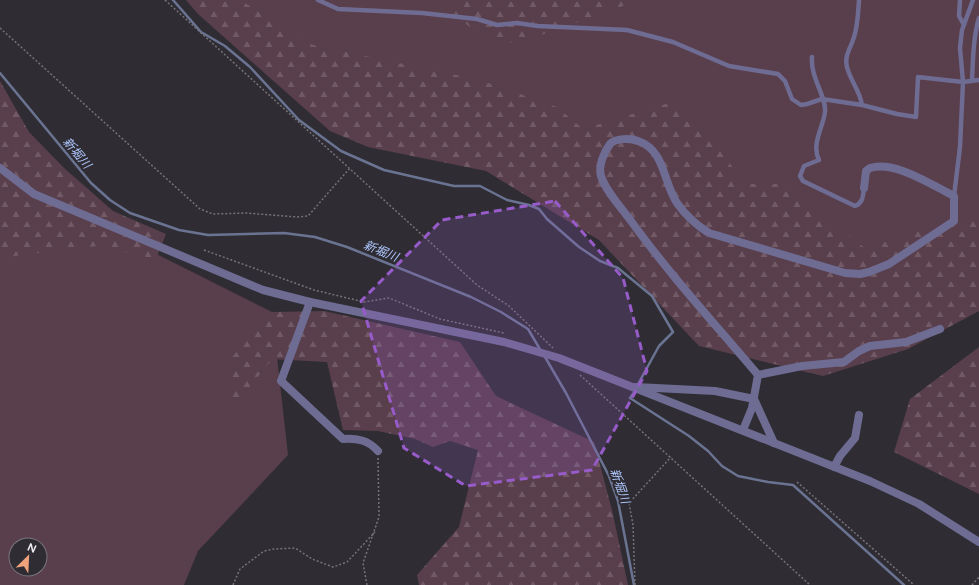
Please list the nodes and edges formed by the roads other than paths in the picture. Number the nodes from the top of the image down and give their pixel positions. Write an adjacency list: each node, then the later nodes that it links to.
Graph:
1 (318, 0): 11 (lane)
2 (859, 0): 12 (lane)
3 (960, 0): 6 (lane)
4 (973, 0): 6 (lane)
5 (979, 18): 9 (lane)
6 (964, 25): 10 (lane)
7 (812, 58): 11 (lane)
8 (979, 80): 9 (lane)
9 (972, 81): 10 (lane)
10 (963, 82): 12 (lane); 15 (lane)
11 (822, 99): 12 (lane); 14 (lane)
12 (862, 105)
13 (0, 168): 16 (street)
14 (864, 188): 15 (street)
15 (954, 196): 18 (street)
16 (310, 302): 19 (street); 24 (street)
17 (940, 329): 18 (street)
18 (758, 375): 20 (street)
19 (635, 387): 20 (street); 22 (street)
20 (754, 399): 22 (street); 23 (street)
21 (859, 415): 25 (street)
22 (743, 430): 23 (street)
23 (774, 442): 25 (street)
24 (378, 451)
25 (834, 467): 26 (street)
26 (979, 542)

